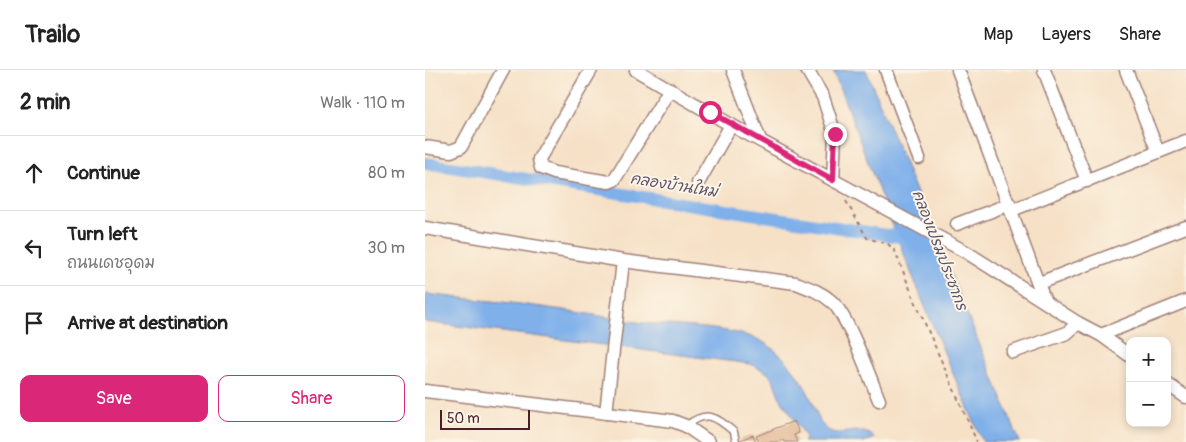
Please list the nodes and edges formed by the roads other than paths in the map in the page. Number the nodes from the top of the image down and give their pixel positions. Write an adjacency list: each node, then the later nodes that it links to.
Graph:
1 (503, 70): 14 (street)
2 (591, 70): 10 (street)
3 (636, 70): 10 (street)
4 (733, 70): 12 (street)
5 (807, 70): 17 (street)
6 (886, 70): 16 (street)
7 (958, 70): 20 (street)
8 (1044, 70): 18 (street)
9 (1125, 70): 15 (street)
10 (670, 89): 11 (street)
11 (731, 125): 12 (street); 19 (street)
12 (760, 140): 17 (street)
13 (1186, 141): 15 (street)
14 (425, 147)
15 (1158, 152): 18 (street)
16 (919, 158)
17 (833, 180): 27 (street)
18 (1087, 180): 20 (street)
19 (698, 183)
20 (1011, 207): 21 (street); 25 (street)
21 (957, 224)
22 (1186, 227): 25 (street)
23 (425, 228): 24 (street)
24 (623, 261): 35 (street); 36 (street)
25 (1039, 283): 27 (street)
26 (1186, 301): 29 (street)
27 (1045, 302): 28 (street)
28 (1078, 323): 29 (street); 30 (street)
29 (1101, 335): 31 (street)
30 (1013, 352)
31 (1126, 353)
32 (1171, 387): 34 (street)
33 (425, 391): 36 (street)
34 (1186, 397)
35 (879, 400)
36 (606, 413): 37 (street)
37 (686, 426): 38 (street); 39 (lane)
38 (709, 442)
39 (736, 442)

